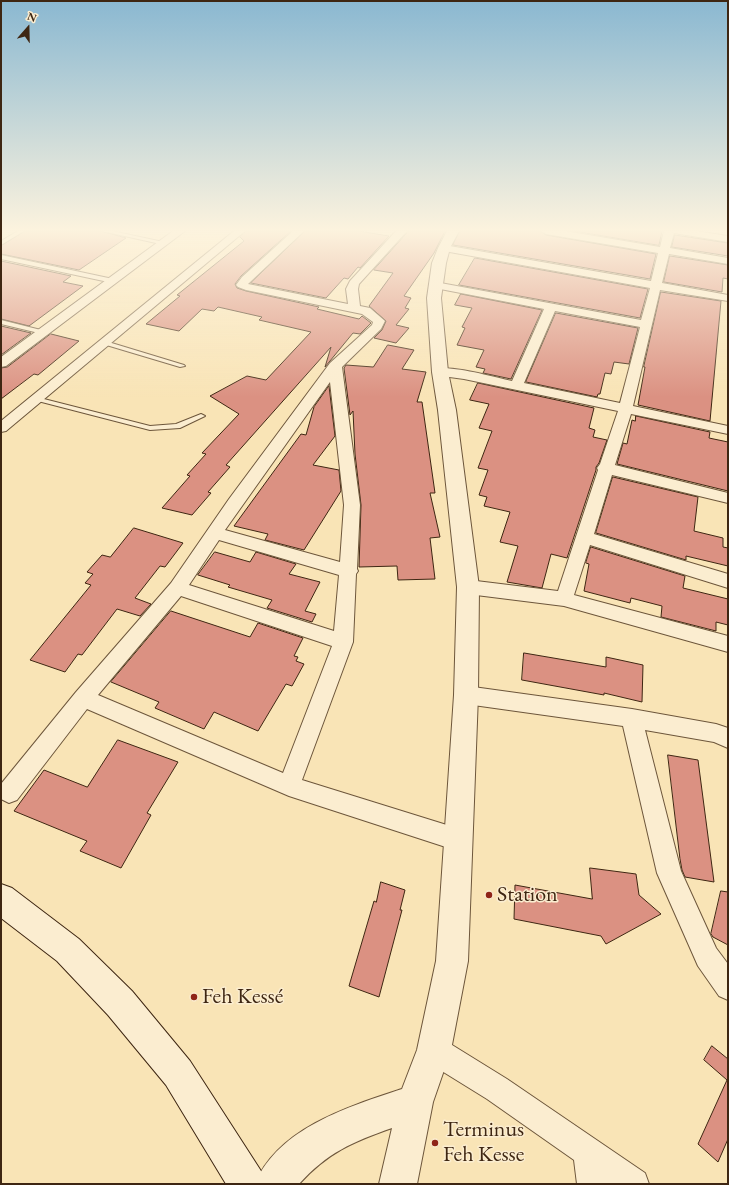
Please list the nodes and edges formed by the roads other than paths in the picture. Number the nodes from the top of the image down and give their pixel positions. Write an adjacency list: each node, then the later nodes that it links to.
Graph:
1 (106, 286): 14 (street)
2 (173, 286): 15 (street)
3 (245, 286): 11 (street)
4 (353, 286): 11 (street)
5 (435, 286): 19 (street)
6 (442, 286): 10 (street)
7 (654, 286): 13 (street)
8 (667, 286): 9 (street)
9 (728, 298)
10 (551, 306): 13 (street); 20 (street)
11 (355, 309): 18 (street)
12 (1, 322): 14 (lane)
13 (645, 324): 22 (street)
14 (43, 332): 16 (street)
15 (105, 343): 17 (lane); 21 (street)
16 (1, 363)
17 (182, 366)
18 (335, 366): 28 (street); 30 (street)
19 (440, 372): 20 (street); 33 (street)
20 (516, 386): 22 (street)
21 (36, 399): 23 (lane); 24 (street)
22 (626, 408): 25 (street); 26 (street)
23 (201, 416)
24 (1, 428)
25 (728, 430)
26 (605, 468): 27 (street); 29 (street)
27 (728, 498)
28 (215, 533): 30 (street); 32 (street)
29 (585, 537): 31 (street); 34 (street)
30 (349, 571): 35 (street)
31 (728, 581)
32 (177, 588): 35 (street); 38 (street)
33 (468, 588): 34 (street); 37 (street)
34 (564, 599): 36 (street)
35 (343, 642): 41 (street)
36 (728, 644)
37 (466, 695): 39 (street); 43 (street)
38 (83, 698): 41 (street); 42 (street)
39 (632, 718): 40 (street); 45 (street)
40 (728, 738)
41 (289, 786): 43 (street)
42 (9, 792)
43 (458, 839): 46 (street)
44 (1, 899): 49 (street)
45 (728, 987)
46 (434, 1050): 47 (street); 48 (street)
47 (415, 1102): 50 (street); 51 (street)
48 (588, 1154): 52 (street); 53 (street)
49 (248, 1184)
50 (274, 1184)
51 (398, 1184)
52 (592, 1184)
53 (634, 1184)

